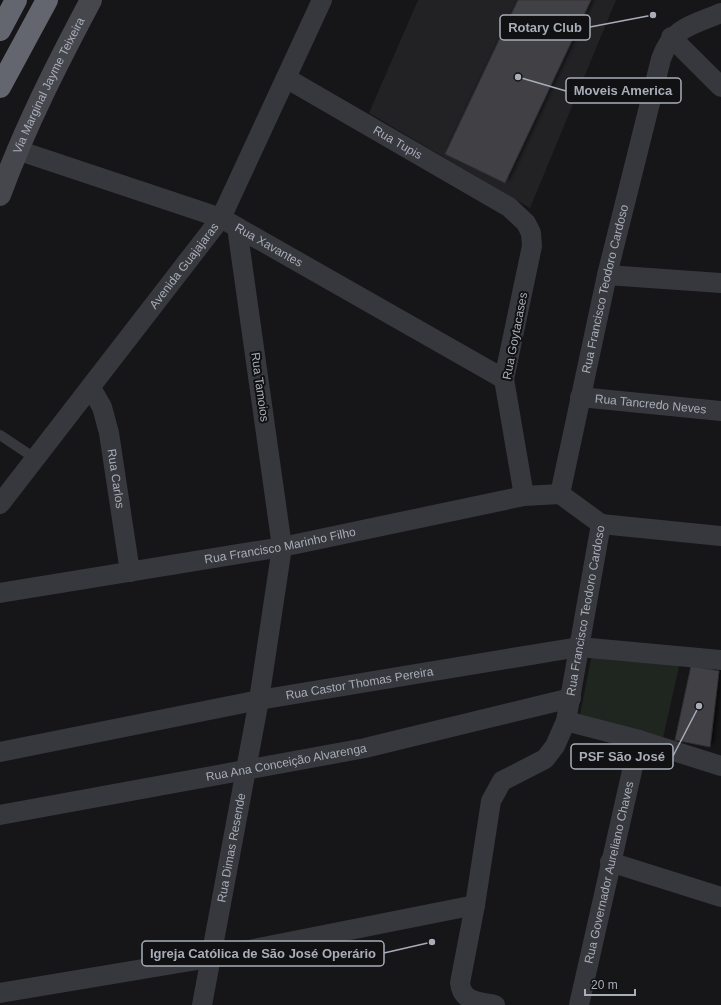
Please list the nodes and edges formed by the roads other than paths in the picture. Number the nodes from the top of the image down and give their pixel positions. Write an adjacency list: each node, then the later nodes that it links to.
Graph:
1 (16, 0): 6 (highway)
2 (47, 0): 9 (highway)
3 (91, 0): 11 (main road, Via Marginal Jayme Teixeira)
4 (322, 0): 8 (street, Avenida Guajajaras)
5 (721, 13): 7 (street)
6 (0, 30)
7 (671, 37): 10 (street); 15 (street, Rua Francisco Teodoro Cardoso)
8 (286, 78): 13 (street, Rua Tupis); 14 (street, Avenida Guajajaras)
9 (0, 87)
10 (721, 87)
11 (17, 150): 12 (main road, Via Marginal Jayme Teixeira); 14 (street, Rua Xavantes)
12 (0, 195)
13 (509, 207): 17 (street, Rua Goytacases)
14 (229, 223): 17 (street, Rua Xavantes); 18 (street, Avenida Guajajaras); 28 (street, Rua Tamoios)
15 (607, 275): 16 (street); 19 (street, Rua Francisco Teodoro Cardoso)
16 (721, 283)
17 (504, 380): 24 (street, Rua Goytacases)
18 (92, 388): 22 (street, Avenida Guajajaras); 29 (street, Rua Carlos)
19 (580, 397): 20 (street, Rua Tancredo Neves); 23 (street, Rua Francisco Teodoro Cardoso)
20 (721, 411)
21 (0, 435): 22 (lane)
22 (36, 459): 25 (street, Avenida Guajajaras)
23 (560, 494): 24 (street, Rua Francisco Marinho Filho); 26 (street, Rua Francisco Teodoro Cardoso)
24 (524, 496): 28 (street, Rua Francisco Marinho Filho)
25 (0, 504)
26 (600, 524): 27 (street); 31 (street, Rua Francisco Teodoro Cardoso)
27 (721, 536)
28 (282, 547): 29 (street, Rua Francisco Marinho Filho); 34 (street, Rua Dimas Resende)
29 (130, 572): 30 (street, Rua Francisco Marinho Filho)
30 (0, 592)
31 (579, 647): 32 (street, Rua Castor Thomas Pereira); 33 (street, Rua Francisco Teodoro Cardoso); 34 (street, Rua Castor Thomas Pereira)
32 (721, 660)
33 (571, 698): 35 (street, Rua Francisco Teodoro Cardoso); 39 (street, Rua Ana Conceição Alvarenga)
34 (259, 700): 37 (street, Rua Castor Thomas Pereira); 39 (street, Rua Dimas Resende)
35 (566, 721): 36 (street); 43 (street, Rua Francisco Teodoro Cardoso)
36 (639, 740): 38 (street); 41 (street, Rua Governador Aureliano Chaves)
37 (0, 752)
38 (721, 766)
39 (244, 771): 40 (street, Rua Ana Conceição Alvarenga); 44 (street, Rua Dimas Resende)
40 (0, 815)
41 (610, 862): 42 (street); 48 (street, Rua Governador Aureliano Chaves)
42 (721, 897)
43 (475, 905): 44 (street); 46 (street, Rua Francisco Teodoro Cardoso)
44 (209, 958): 45 (street); 47 (street, Rua Dimas Resende)
45 (0, 993)
46 (490, 1004)
47 (202, 1005)
48 (579, 1005)

